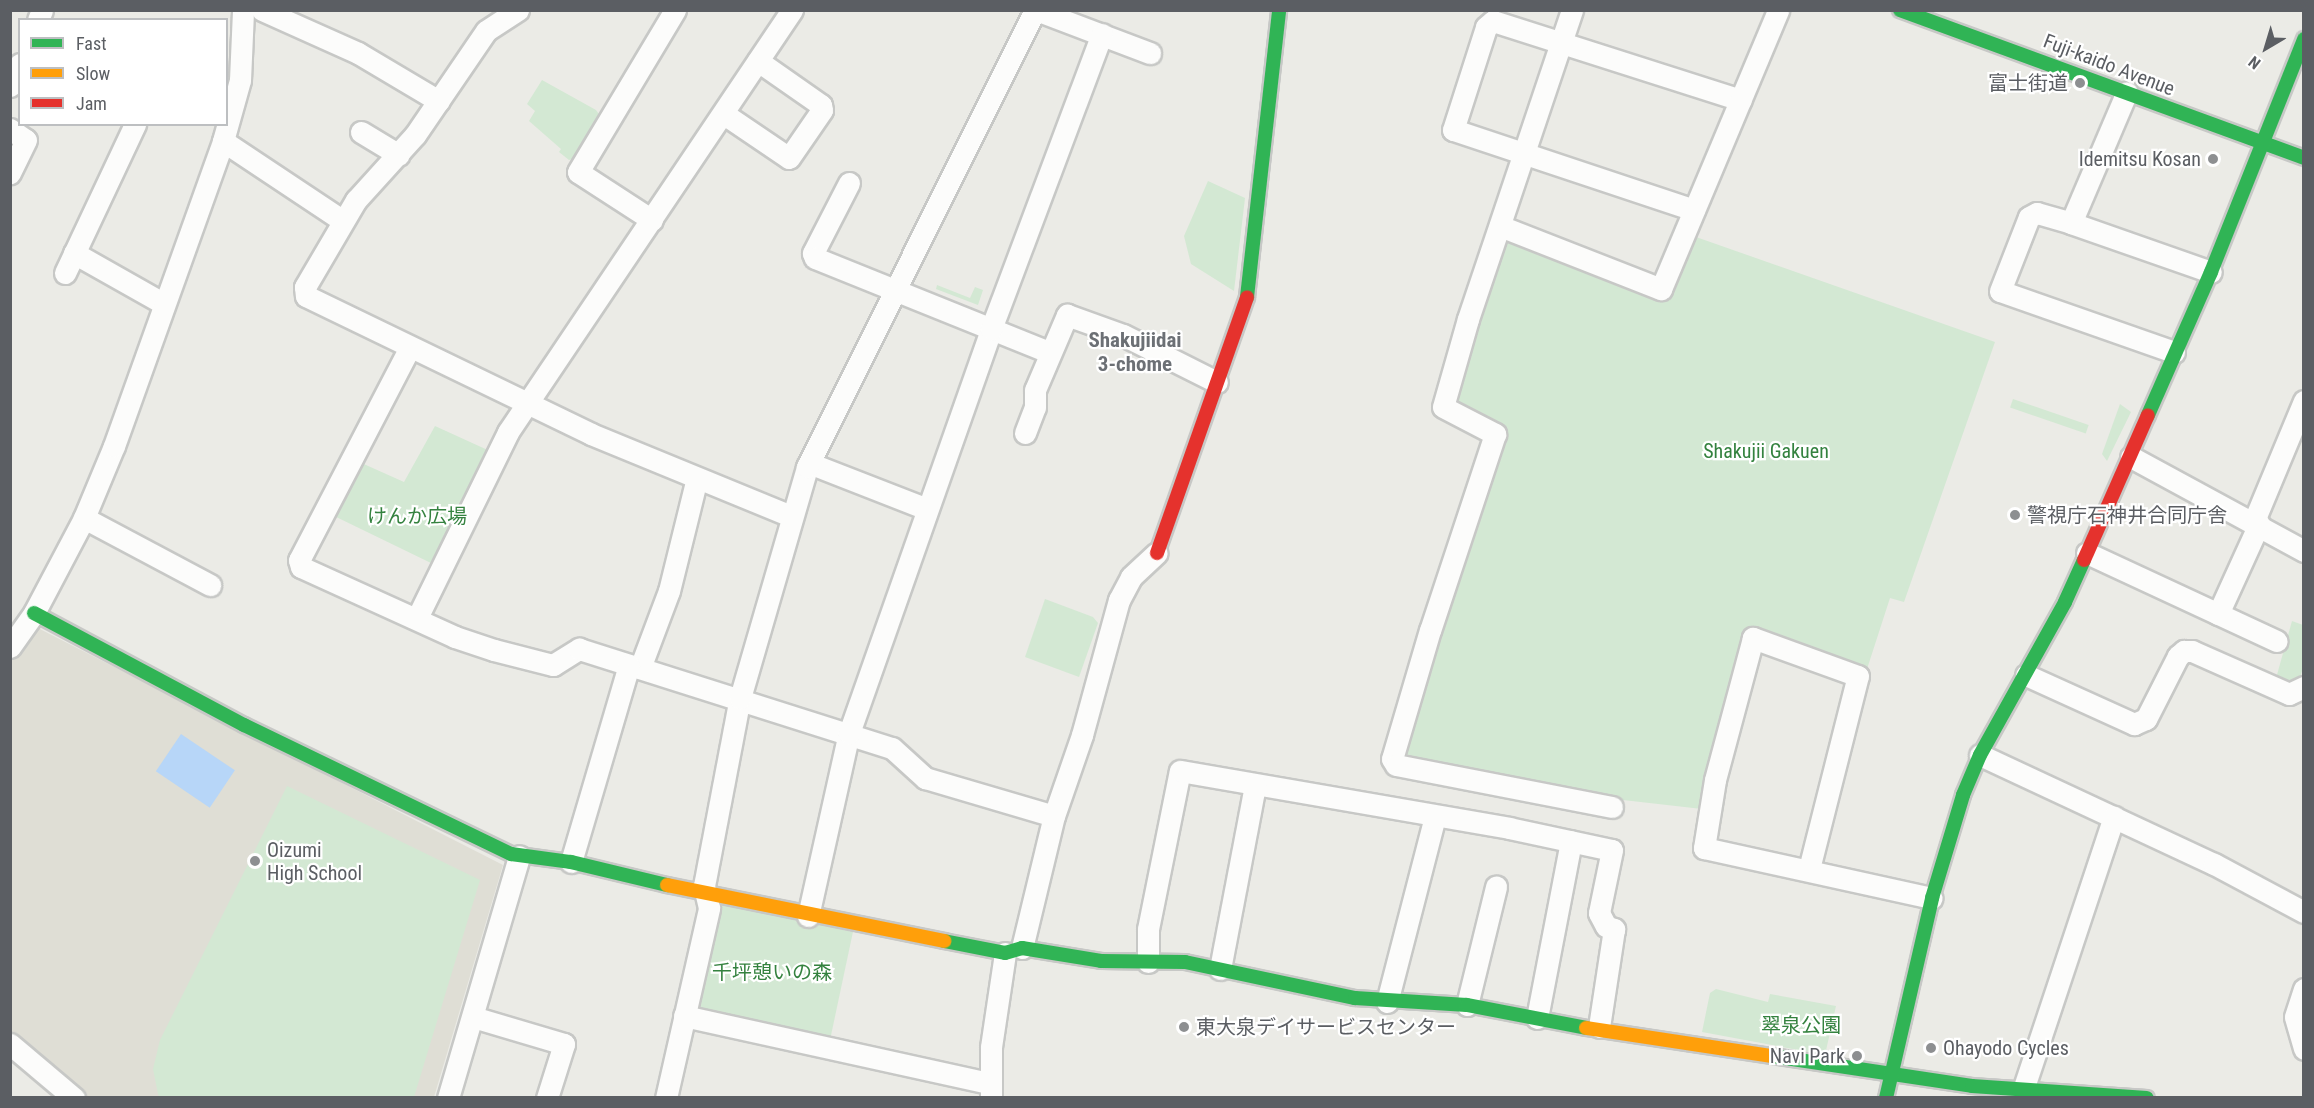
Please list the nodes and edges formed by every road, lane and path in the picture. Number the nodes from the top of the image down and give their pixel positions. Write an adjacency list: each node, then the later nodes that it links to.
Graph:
1 (243, 10): 22 (street)
2 (262, 10): 20 (street)
3 (675, 10): 35 (street)
4 (792, 10): 15 (street)
5 (1035, 10): 11 (street); 41 (street)
6 (1279, 10): 47 (street)
7 (1572, 10): 13 (street)
8 (1778, 10): 19 (street)
9 (1899, 10): 18 (street, Fuji-kaido Avenue)
10 (513, 12): 20 (street)
11 (1102, 34): 14 (street); 43 (street)
12 (2304, 39): 27 (street)
13 (1561, 41): 19 (street); 28 (street); 28 (street)
14 (1150, 53)
15 (758, 62): 21 (street); 21 (street)
16 (18, 68): 17 (street)
17 (10, 86)
18 (2127, 92): 27 (street, Fuji-kaido Avenue); 36 (street)
19 (1741, 100): 33 (street)
20 (440, 101): 29 (street)
21 (724, 114): 35 (street)
22 (228, 122)
23 (134, 126): 38 (street)
24 (10, 129): 31 (street)
25 (226, 130): 34 (street); 42 (street)
26 (361, 132): 29 (street)
27 (2264, 143): 30 (street, Fuji-kaido Avenue); 39 (street)
28 (1524, 154): 33 (street); 37 (street)
29 (399, 155): 34 (street)
30 (2304, 158)
31 (10, 173)
32 (849, 183): 41 (street)
33 (1694, 210): 37 (street)
34 (342, 220): 44 (street)
35 (652, 220): 49 (street)
36 (2071, 223): 39 (street); 46 (street)
37 (1500, 226): 74 (street)
38 (74, 253): 40 (street); 42 (street)
39 (2211, 272): 46 (street)
40 (64, 273)
41 (894, 291): 43 (street); 52 (street)
42 (164, 304): 56 (street)
43 (991, 329): 45 (street); 54 (street)
44 (409, 349): 49 (street); 64 (street)
45 (1049, 352): 47 (street); 50 (street)
46 (2174, 352): 51 (street)
47 (1217, 382): 59 (street)
48 (2304, 401): 57 (street)
49 (525, 404): 53 (street); 64 (street)
50 (1025, 433)
51 (2131, 457): 57 (street); 60 (street)
52 (809, 463): 54 (street); 55 (street)
53 (698, 478): 55 (street); 67 (street)
54 (927, 509): 71 (street)
55 (791, 516): 70 (street)
56 (84, 518): 61 (street); 62 (street)
57 (2256, 523): 58 (street); 63 (street)
58 (2304, 551)
59 (1157, 553): 75 (street)
60 (2087, 553): 63 (street); 68 (street)
61 (210, 585)
62 (34, 613): 66 (street); 79 (street)
63 (2218, 614): 65 (street)
64 (417, 618): 67 (street)
65 (2277, 640)
66 (11, 644)
67 (635, 666): 70 (street); 80 (street)
68 (2026, 675): 69 (street); 72 (street)
69 (2304, 687)
70 (740, 699): 71 (street); 83 (street)
71 (849, 733): 75 (street); 86 (street)
72 (1980, 755): 77 (street); 84 (street)
73 (1255, 785): 76 (street); 88 (street); 89 (street)
74 (1612, 807)
75 (1054, 816): 87 (street)
76 (1435, 816): 78 (street); 91 (street)
77 (2114, 817): 85 (street); 101 (street)
78 (1571, 840): 95 (street); 96 (street)
79 (519, 856): 80 (street); 94 (street)
80 (571, 862): 83 (street)
81 (1809, 869): 81 (street); 84 (street)
82 (1496, 887): 92 (street)
83 (706, 895): 86 (street); 93 (street)
84 (1932, 898): 99 (street)
85 (2304, 912)
86 (808, 916): 87 (street)
87 (1013, 950): 88 (street); 100 (street)
88 (1148, 962): 89 (street)
89 (1220, 969): 91 (street)
90 (2304, 989): 98 (street)
91 (1386, 1002): 92 (street)
92 (1467, 1005): 95 (street)
93 (684, 1016): 100 (street); 105 (street)
94 (473, 1017): 103 (street); 104 (street)
95 (1537, 1018): 96 (street)
96 (1599, 1027): 99 (street)
97 (10, 1044): 102 (street)
98 (2304, 1049)
99 (1891, 1073): 101 (street); 106 (street)
100 (990, 1090)
101 (2027, 1093): 107 (street)
102 (74, 1098)
103 (448, 1098)
104 (547, 1098)
105 (666, 1098)
106 (1886, 1098)
107 (2147, 1098)

